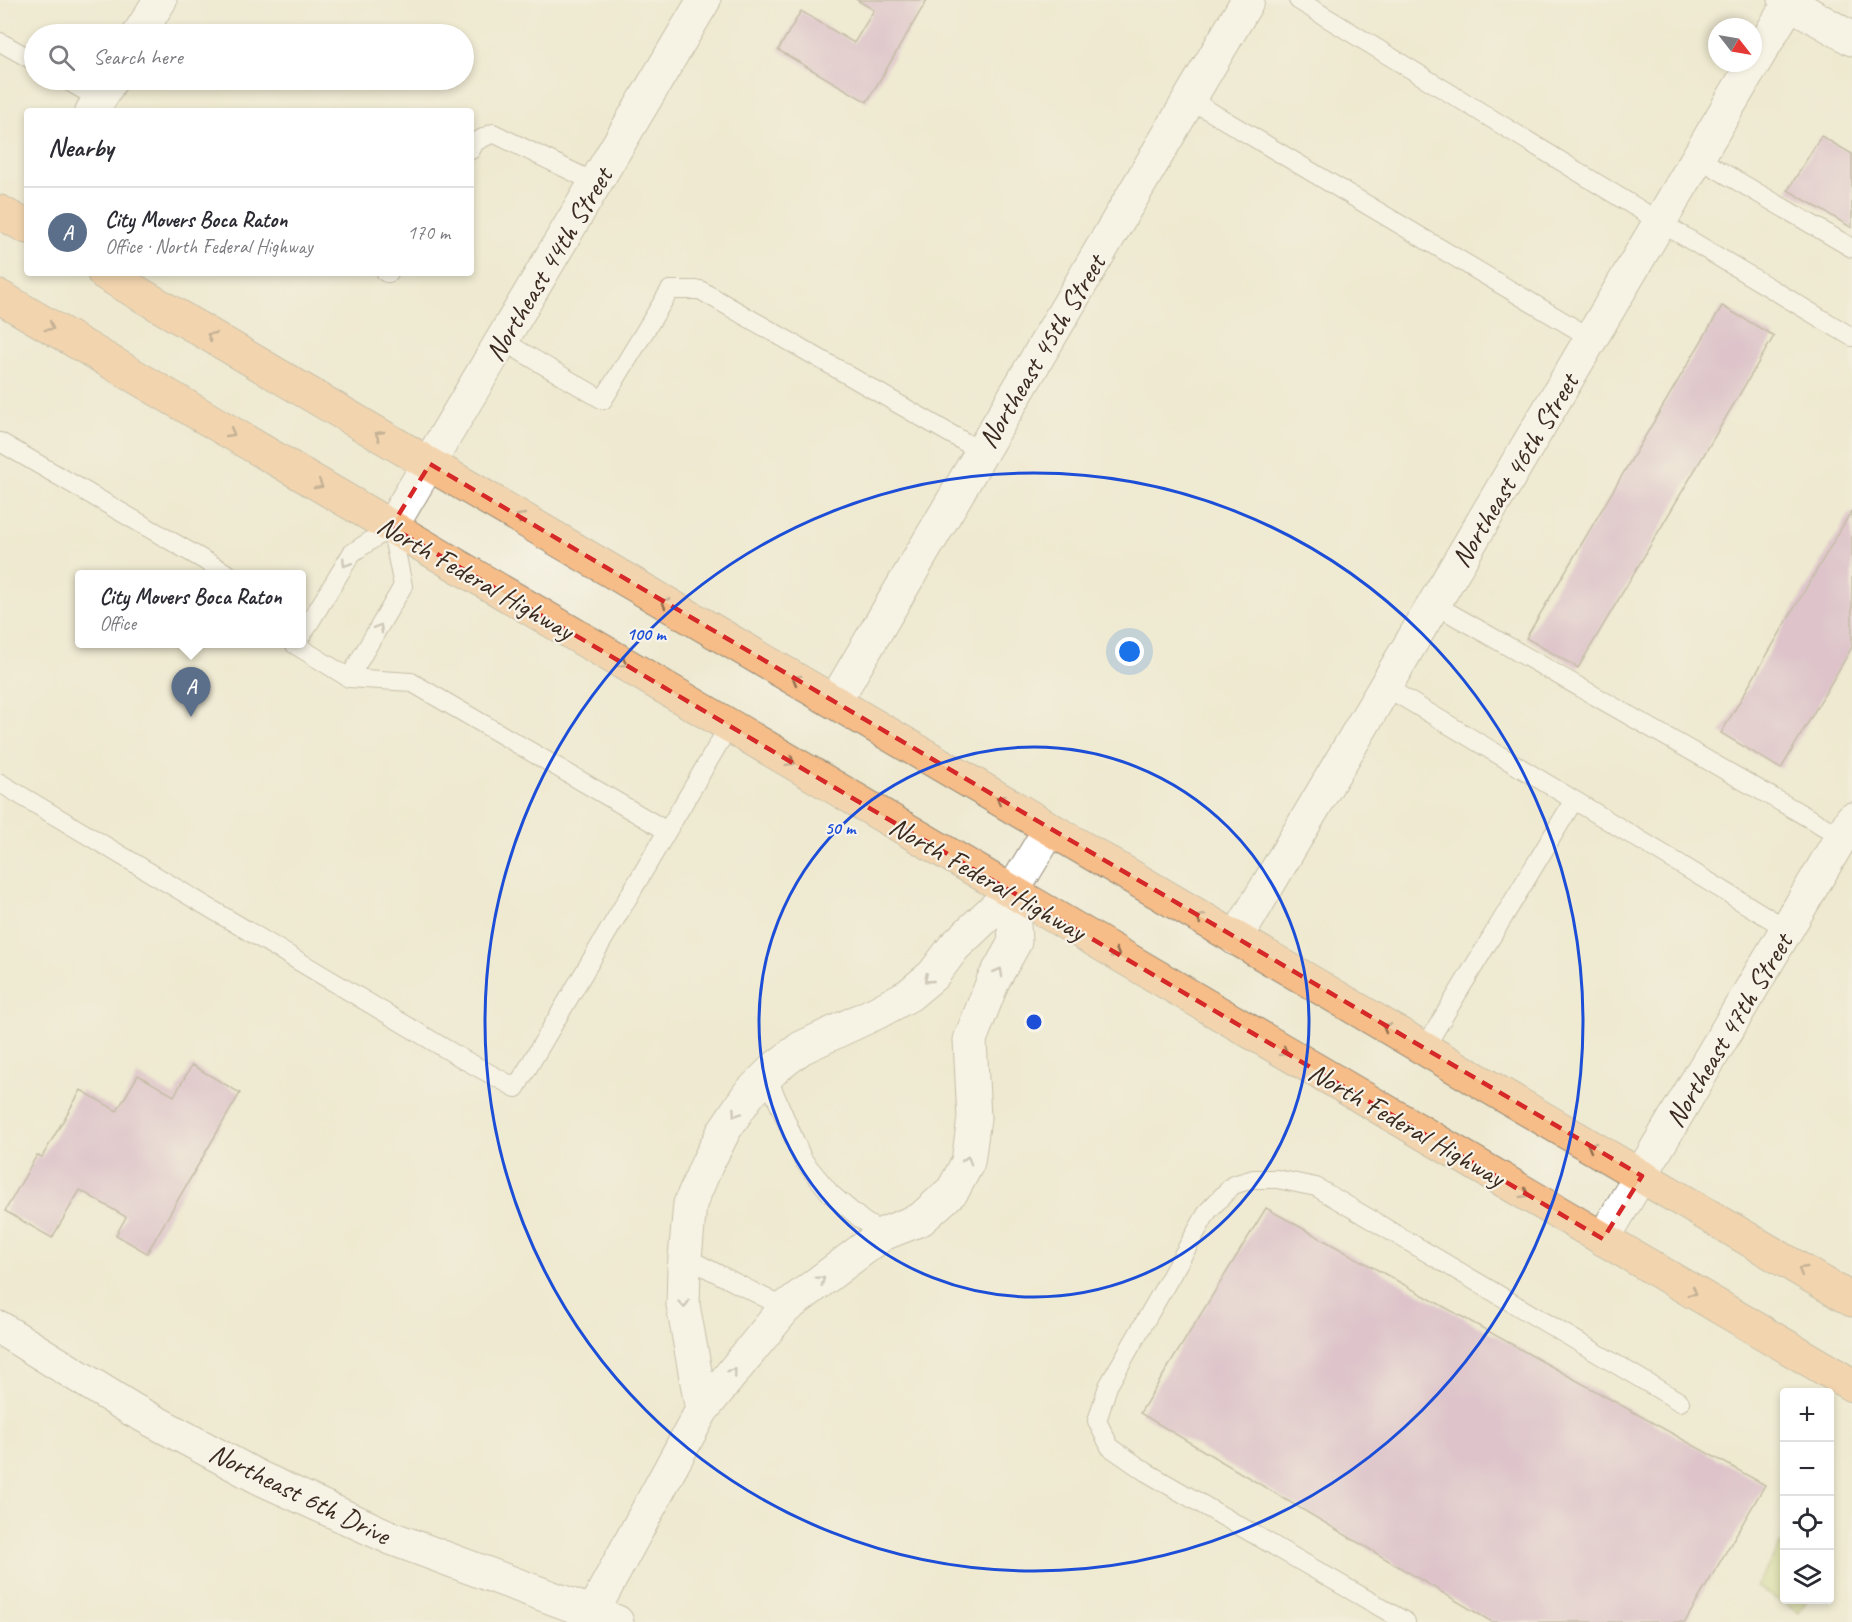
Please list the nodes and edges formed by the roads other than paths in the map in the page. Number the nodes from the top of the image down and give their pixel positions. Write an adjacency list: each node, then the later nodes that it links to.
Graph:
1 (160, 0): 6 (street)
2 (704, 0): 15 (street, Northeast 44th Street)
3 (1248, 0): 11 (street, Northeast 45th Street)
4 (1298, 0): 16 (lane)
5 (1789, 1): 7 (street); 14 (street, Northeast 46th Street)
6 (145, 24)
7 (1852, 39)
8 (0, 42): 9 (lane)
9 (24, 56)
10 (81, 90): 12 (lane)
11 (1189, 99): 21 (lane); 24 (street, Northeast 45th Street)
12 (99, 102)
13 (474, 144): 15 (lane)
14 (1698, 158): 16 (street, Northeast 46th Street); 17 (lane)
15 (596, 183): 22 (street, Northeast 44th Street)
16 (1660, 222): 20 (lane); 21 (street, Northeast 46th Street)
17 (1852, 248)
18 (109, 276): 25 (main road, one-way to 18)
19 (0, 297): 26 (main road, North Federal Highway, one-way to 26)
20 (1852, 337)
21 (1591, 338): 28 (street, Northeast 46th Street)
22 (502, 341): 24 (lane); 25 (street, Northeast 44th Street)
23 (0, 442): 27 (lane)
24 (982, 452): 33 (street, Northeast 45th Street)
25 (430, 464): 26 (street, Northeast 44th Street); 33 (main road, one-way to 25)
26 (391, 527): 29 (lane, one-way to 29); 31 (lane, one-way to 26); 34 (main road, North Federal Highway, one-way to 34)
27 (221, 570)
28 (1434, 604): 32 (street, Northeast 46th Street); 37 (lane)
29 (306, 627)
30 (306, 648): 31 (lane)
31 (350, 678): 39 (lane)
32 (1386, 687): 36 (lane); 42 (street, Northeast 46th Street)
33 (834, 701): 38 (main road, one-way to 33)
34 (729, 726): 39 (lane); 40 (main road, North Federal Highway, one-way to 40)
35 (0, 783): 39 (lane)
36 (1574, 800): 41 (lane); 43 (lane)
37 (1847, 828): 41 (street, Northeast 47th Street)
38 (1050, 829): 40 (street); 42 (main road, one-way to 38)
39 (667, 831)
40 (1012, 892): 44 (street, one-way to 44); 46 (street, one-way to 40); 47 (main road, North Federal Highway, one-way to 47)
41 (1787, 930): 45 (street, Northeast 47th Street)
42 (1236, 939): 43 (main road, one-way to 42)
43 (1425, 1049): 45 (main road, one-way to 43)
44 (767, 1076): 46 (lane); 48 (street, one-way to 48)
45 (1641, 1176): 47 (street, Northeast 47th Street); 49 (main road, one-way to 45)
46 (883, 1234): 50 (street, one-way to 46)
47 (1603, 1239): 52 (main road, North Federal Highway, one-way to 52)
48 (685, 1257): 50 (lane); 54 (street, one-way to 54)
49 (1852, 1300)
50 (785, 1308): 54 (street, one-way to 50)
51 (0, 1328): 55 (street, Northeast 6th Drive)
52 (1852, 1385)
53 (1680, 1401): 56 (lane)
54 (702, 1410): 55 (street)
55 (598, 1619)
56 (1406, 1622)

